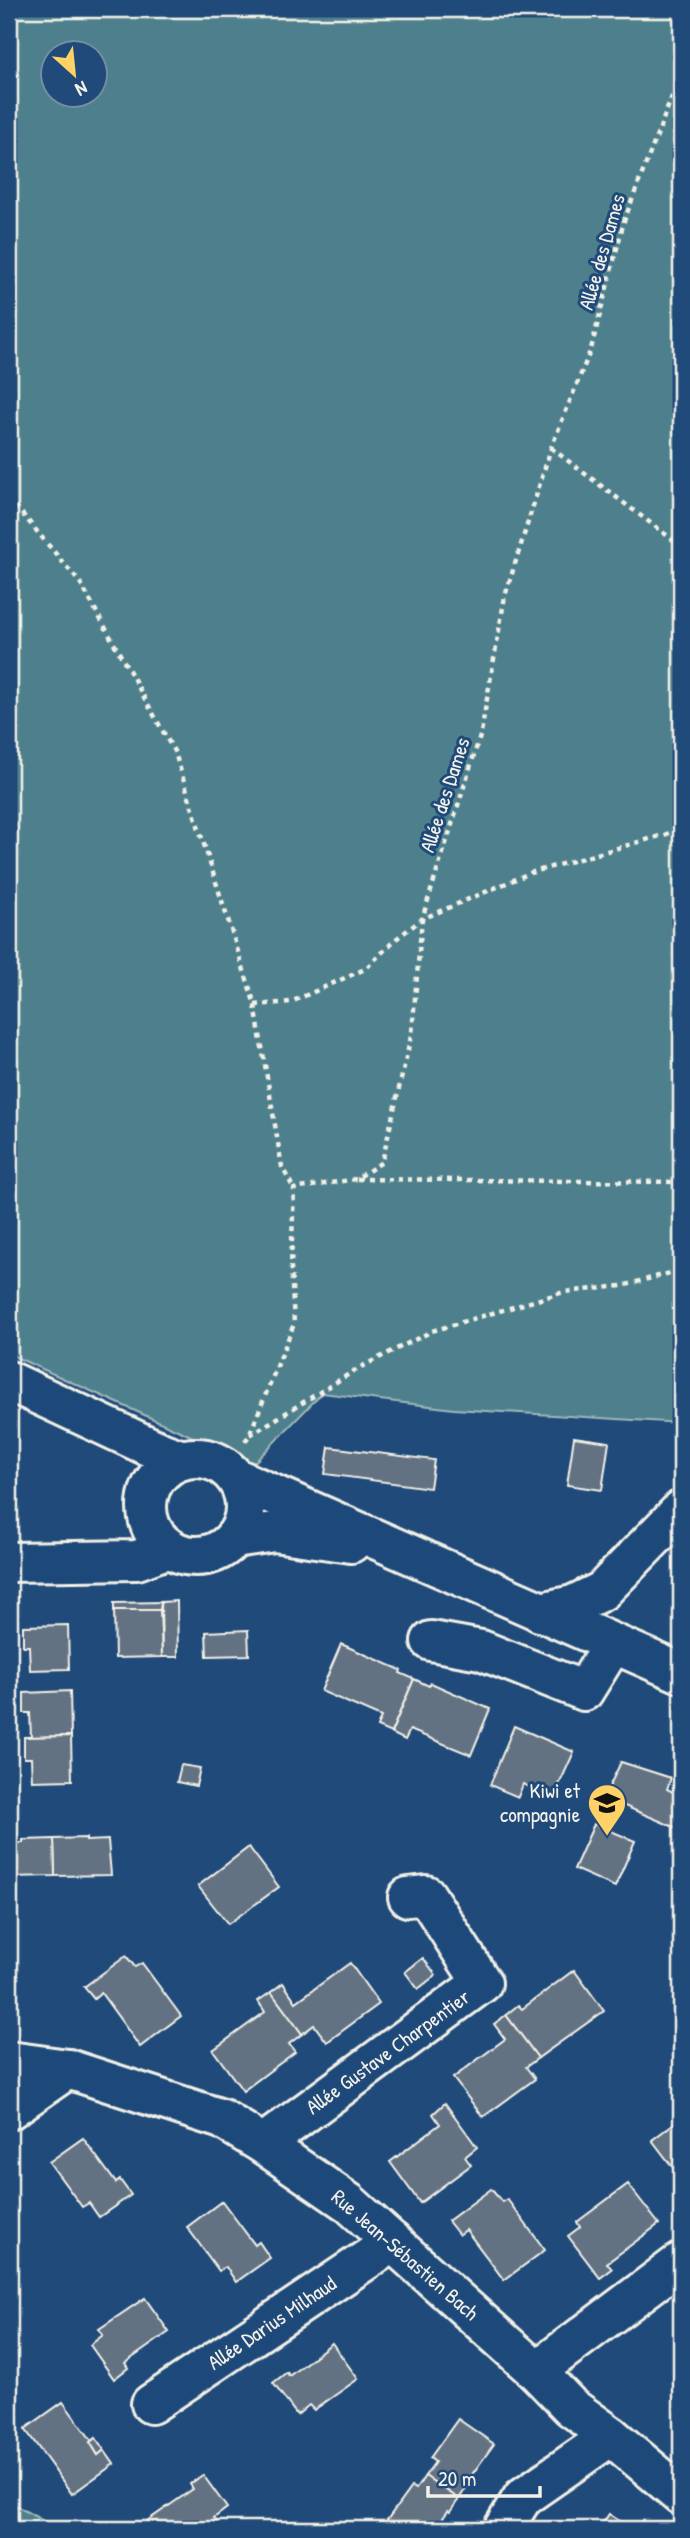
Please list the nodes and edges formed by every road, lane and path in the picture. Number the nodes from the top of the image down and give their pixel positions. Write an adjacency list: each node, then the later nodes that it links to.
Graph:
1 (681, 73): 2 (path, Allée des Dames)
2 (551, 447): 4 (path); 6 (path, Allée des Dames)
3 (9, 498): 7 (path)
4 (681, 546)
5 (681, 828): 6 (path)
6 (422, 919): 7 (path); 8 (path, Allée des Dames)
7 (255, 1006): 10 (path)
8 (356, 1179): 9 (path); 10 (path, Allée des Dames)
9 (681, 1182)
10 (294, 1189): 14 (path)
11 (681, 1270): 14 (path)
12 (9, 1381): 13 (street)
13 (108, 1427): 15 (street); 17 (street)
14 (249, 1436): 16 (path)
15 (183, 1460): 16 (street); 17 (street)
16 (230, 1472): 19 (street); 21 (street)
17 (149, 1501): 20 (street); 22 (street)
18 (681, 1510): 24 (street)
19 (234, 1538): 20 (street); 21 (street)
20 (169, 1548): 22 (street)
21 (395, 1550): 24 (street)
22 (92, 1560): 23 (street)
23 (9, 1562)
24 (540, 1612): 26 (street)
25 (431, 1641): 26 (street)
26 (613, 1644): 27 (street)
27 (681, 1673)
28 (408, 1897): 32 (street, Allée Gustave Charpentier)
29 (9, 2061): 30 (street, Rue Jean-Sébastien Bach)
30 (68, 2069): 31 (street); 32 (street, Rue Jean-Sébastien Bach)
31 (9, 2110)
32 (263, 2144): 33 (street, Rue Jean-Sébastien Bach)
33 (393, 2242): 35 (street, Rue Jean-Sébastien Bach); 36 (street, Allée Darius Milhaud)
34 (681, 2262): 35 (street)
35 (536, 2371): 37 (street, Rue Jean-Sébastien Bach)
36 (151, 2404)
37 (611, 2436): 38 (street, Rue Jean-Sébastien Bach); 39 (street)
38 (681, 2495)
39 (503, 2529)

